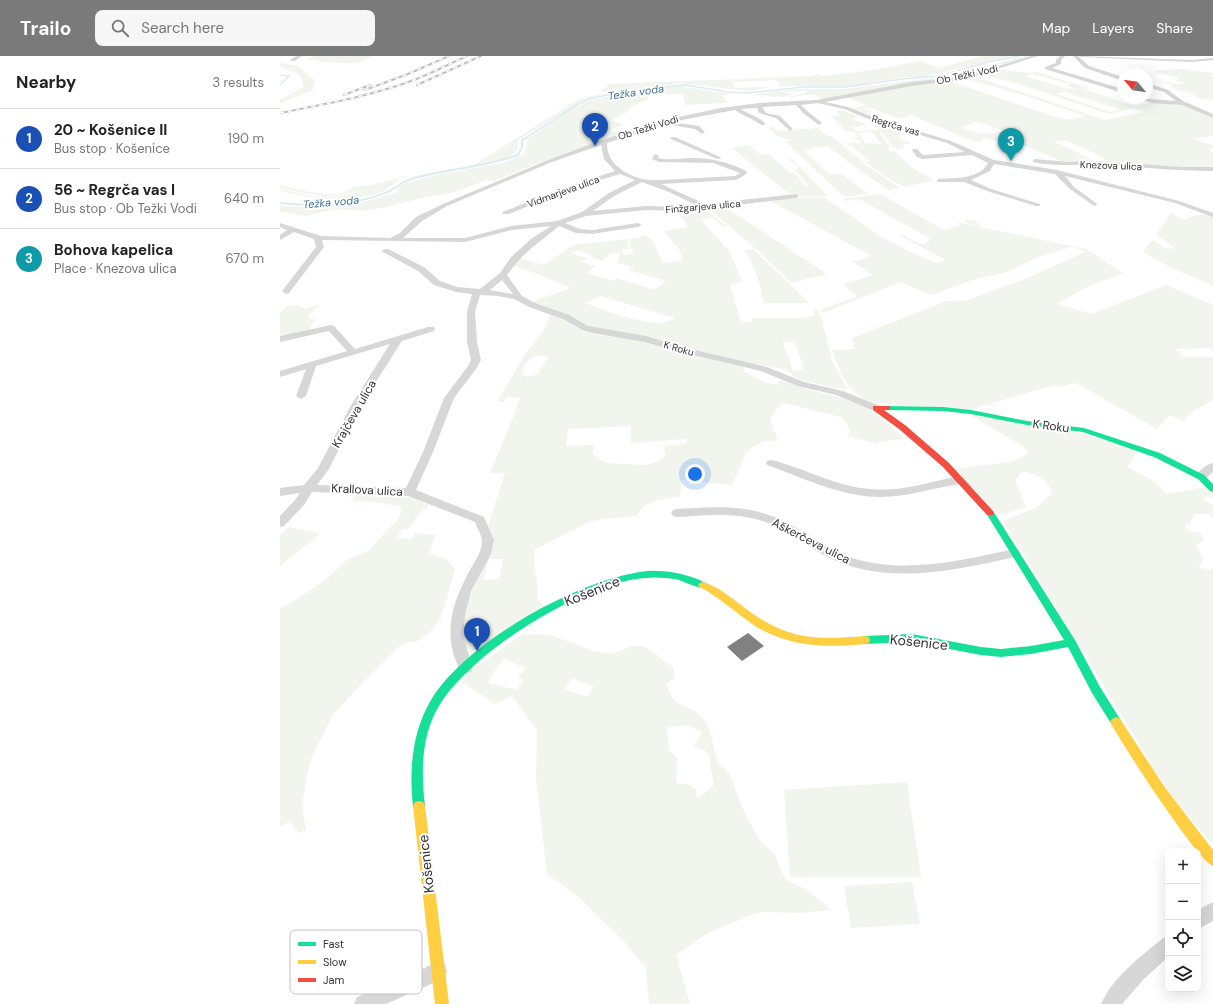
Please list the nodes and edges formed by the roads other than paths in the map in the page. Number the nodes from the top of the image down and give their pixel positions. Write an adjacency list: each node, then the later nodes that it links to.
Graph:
1 (300, 56): 7 (street)
2 (1036, 56): 12 (street, Ob Težki Vodi)
3 (1063, 56): 10 (street)
4 (1075, 56): 8 (street)
5 (1081, 56): 6 (street)
6 (1213, 59)
7 (293, 60)
8 (1117, 77)
9 (1153, 87): 14 (street)
10 (1117, 89)
11 (1153, 101): 14 (street)
12 (816, 102): 13 (street, Ob Težki Vodi); 26 (street, Regrča vas)
13 (798, 103): 15 (street, Ob Težki Vodi); 19 (street)
14 (1183, 104): 17 (street)
15 (759, 105): 16 (street, Ob Težki Vodi); 21 (street)
16 (736, 108): 18 (street, Ob Težki Vodi); 20 (street)
17 (1213, 116)
18 (662, 123): 22 (street, Ob Težki Vodi); 24 (street, Ob Težki Vodi)
19 (819, 123)
20 (763, 124)
21 (790, 129)
22 (702, 132)
23 (673, 138): 30 (street, Vidmarjeva ulica)
24 (604, 141): 32 (street, Vidmarjeva ulica); 50 (street, Ob Težki Vodi)
25 (915, 150): 26 (street, Regrča vas)
26 (974, 153): 28 (street, Regrča vas)
27 (656, 156): 30 (street)
28 (992, 162): 29 (street); 35 (street)
29 (1010, 164): 31 (street, Knezova ulica); 33 (street)
30 (731, 165): 37 (street, Vidmarjeva ulica)
31 (1213, 169)
32 (621, 171): 34 (street, Vidmarjeva ulica); 42 (street, Vidmarjeva ulica)
33 (1056, 172): 39 (street); 44 (street)
34 (641, 180): 37 (street, Vidmarjeva ulica); 43 (street, Finžgarjeva ulica)
35 (965, 180): 36 (street); 40 (street)
36 (939, 181)
37 (651, 182): 41 (street, Vidmarjeva ulica)
38 (796, 196): 41 (street, Finžgarjeva ulica)
39 (1094, 204)
40 (1038, 205)
41 (704, 207): 43 (street, Finžgarjeva ulica)
42 (506, 212)
43 (585, 214): 45 (street, Finžgarjeva ulica)
44 (1213, 215)
45 (558, 223): 46 (street, Finžgarjeva ulica); 50 (street, Finžgarjeva ulica); 51 (street)
46 (638, 225)
47 (285, 228): 48 (street); 49 (street)
48 (280, 238)
49 (318, 238): 50 (street); 52 (street)
50 (391, 240): 53 (street, K Roku)
51 (503, 275): 53 (street); 54 (street)
52 (286, 292)
53 (479, 292): 54 (street, K Roku); 70 (street)
54 (517, 297): 62 (street, K Roku)
55 (431, 329): 57 (street)
56 (280, 339): 58 (street)
57 (398, 339): 58 (street); 67 (street, Krajčeva ulica)
58 (354, 353): 59 (street)
59 (312, 365): 60 (street); 61 (street)
60 (280, 374)
61 (301, 396)
62 (876, 408): 65 (street, K Roku); 66 (street, K Roku)
63 (772, 463): 66 (street)
64 (1213, 466): 65 (street)
65 (1201, 477): 68 (street, K Roku)
66 (959, 480): 73 (street, K Roku)
67 (308, 488): 69 (street, Krallova ulica); 70 (street, Krallova ulica); 72 (street)
68 (1213, 489)
69 (280, 492)
70 (410, 492): 75 (street, Krallova ulica)
71 (677, 513): 73 (street, Aškerčeva ulica)
72 (280, 523)
73 (1015, 553): 74 (street, K Roku)
74 (1071, 643): 75 (street, Košenice); 76 (street, K Roku)
75 (466, 668): 80 (street, Košenice)
76 (1213, 860)
77 (1213, 911): 78 (street)
78 (1201, 918)
79 (1165, 948): 85 (street)
80 (438, 971): 81 (street); 84 (street, Košenice)
81 (422, 978)
82 (386, 994): 83 (street)
83 (364, 1004)
84 (442, 1004)
85 (1111, 1004)

